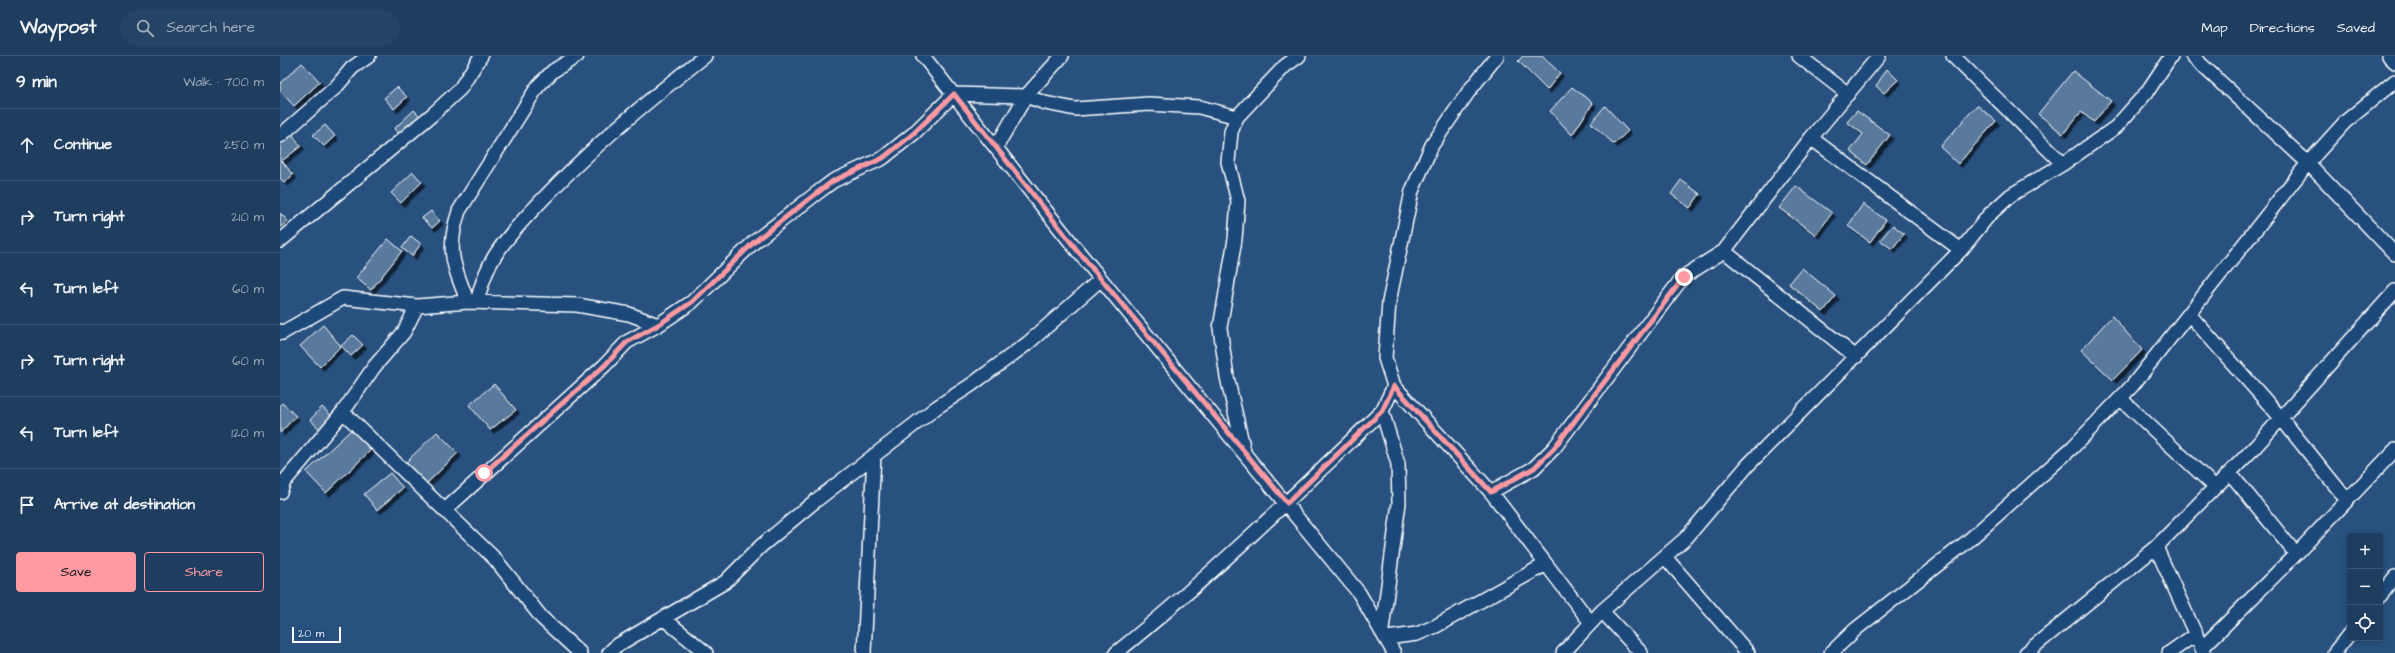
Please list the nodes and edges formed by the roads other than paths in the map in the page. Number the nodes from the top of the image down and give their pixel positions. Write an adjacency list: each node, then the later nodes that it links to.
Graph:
1 (369, 56): 21 (street)
2 (481, 56): 26 (street)
3 (577, 56): 32 (street)
4 (705, 56): 32 (street)
5 (923, 56): 17 (street)
6 (1062, 56): 19 (street)
7 (1299, 56): 20 (street)
8 (1497, 56): 38 (street)
9 (1799, 56): 18 (street)
10 (1879, 56): 18 (street)
11 (1953, 56): 25 (street)
12 (2171, 56): 25 (street)
13 (2192, 56): 24 (street)
14 (2389, 56): 15 (street)
15 (2395, 62)
16 (2395, 81): 24 (street)
17 (954, 94): 19 (street); 23 (street); 35 (street)
18 (1848, 94): 22 (street)
19 (1026, 96): 20 (street); 23 (street)
20 (1238, 117): 44 (street)
21 (280, 136)
22 (1811, 138): 27 (street); 28 (street)
23 (996, 147): 30 (street)
24 (2308, 163): 29 (street); 34 (street)
25 (2063, 164): 27 (street)
26 (280, 241)
27 (1961, 250): 37 (street)
28 (1724, 251): 37 (street); 49 (street)
29 (2395, 254)
30 (1101, 279): 44 (street); 45 (street)
31 (2395, 291): 42 (street)
32 (473, 302): 33 (street); 35 (street)
33 (417, 306): 36 (street); 41 (street)
34 (2189, 314): 39 (street); 42 (street)
35 (658, 325): 52 (street)
36 (280, 331)
37 (1856, 357): 55 (street)
38 (1394, 386): 40 (street); 49 (street)
39 (2121, 399): 47 (street); 76 (street)
40 (1382, 411): 51 (street); 62 (street)
41 (343, 412): 48 (street); 52 (street)
42 (2281, 418): 46 (street); 50 (street)
43 (2395, 450): 50 (street)
44 (1244, 453): 51 (street)
45 (874, 455): 60 (street); 70 (street)
46 (2230, 473): 47 (street); 54 (street)
47 (2216, 487): 53 (street)
48 (280, 492)
49 (1491, 492): 56 (street)
50 (2347, 500): 54 (street)
51 (1287, 503): 62 (street); 71 (street)
52 (445, 510): 67 (street)
53 (2156, 547): 63 (street); 77 (street)
54 (2296, 554): 65 (street)
55 (1665, 557): 59 (street); 75 (street)
56 (1546, 564): 61 (street); 62 (street)
57 (2395, 577): 58 (street)
58 (2383, 592)
59 (1602, 611): 61 (street); 74 (street)
60 (663, 618): 68 (street); 69 (street)
61 (1590, 623): 73 (street)
62 (1384, 634): 72 (street)
63 (2196, 634): 65 (street); 78 (street)
64 (2347, 637): 66 (street)
65 (2203, 651)
66 (2335, 652)
67 (580, 653)
68 (609, 653)
69 (706, 653)
70 (864, 653)
71 (1116, 653)
72 (1394, 653)
73 (1563, 653)
74 (1641, 653)
75 (1748, 653)
76 (1831, 653)
77 (2026, 653)
78 (2169, 653)

